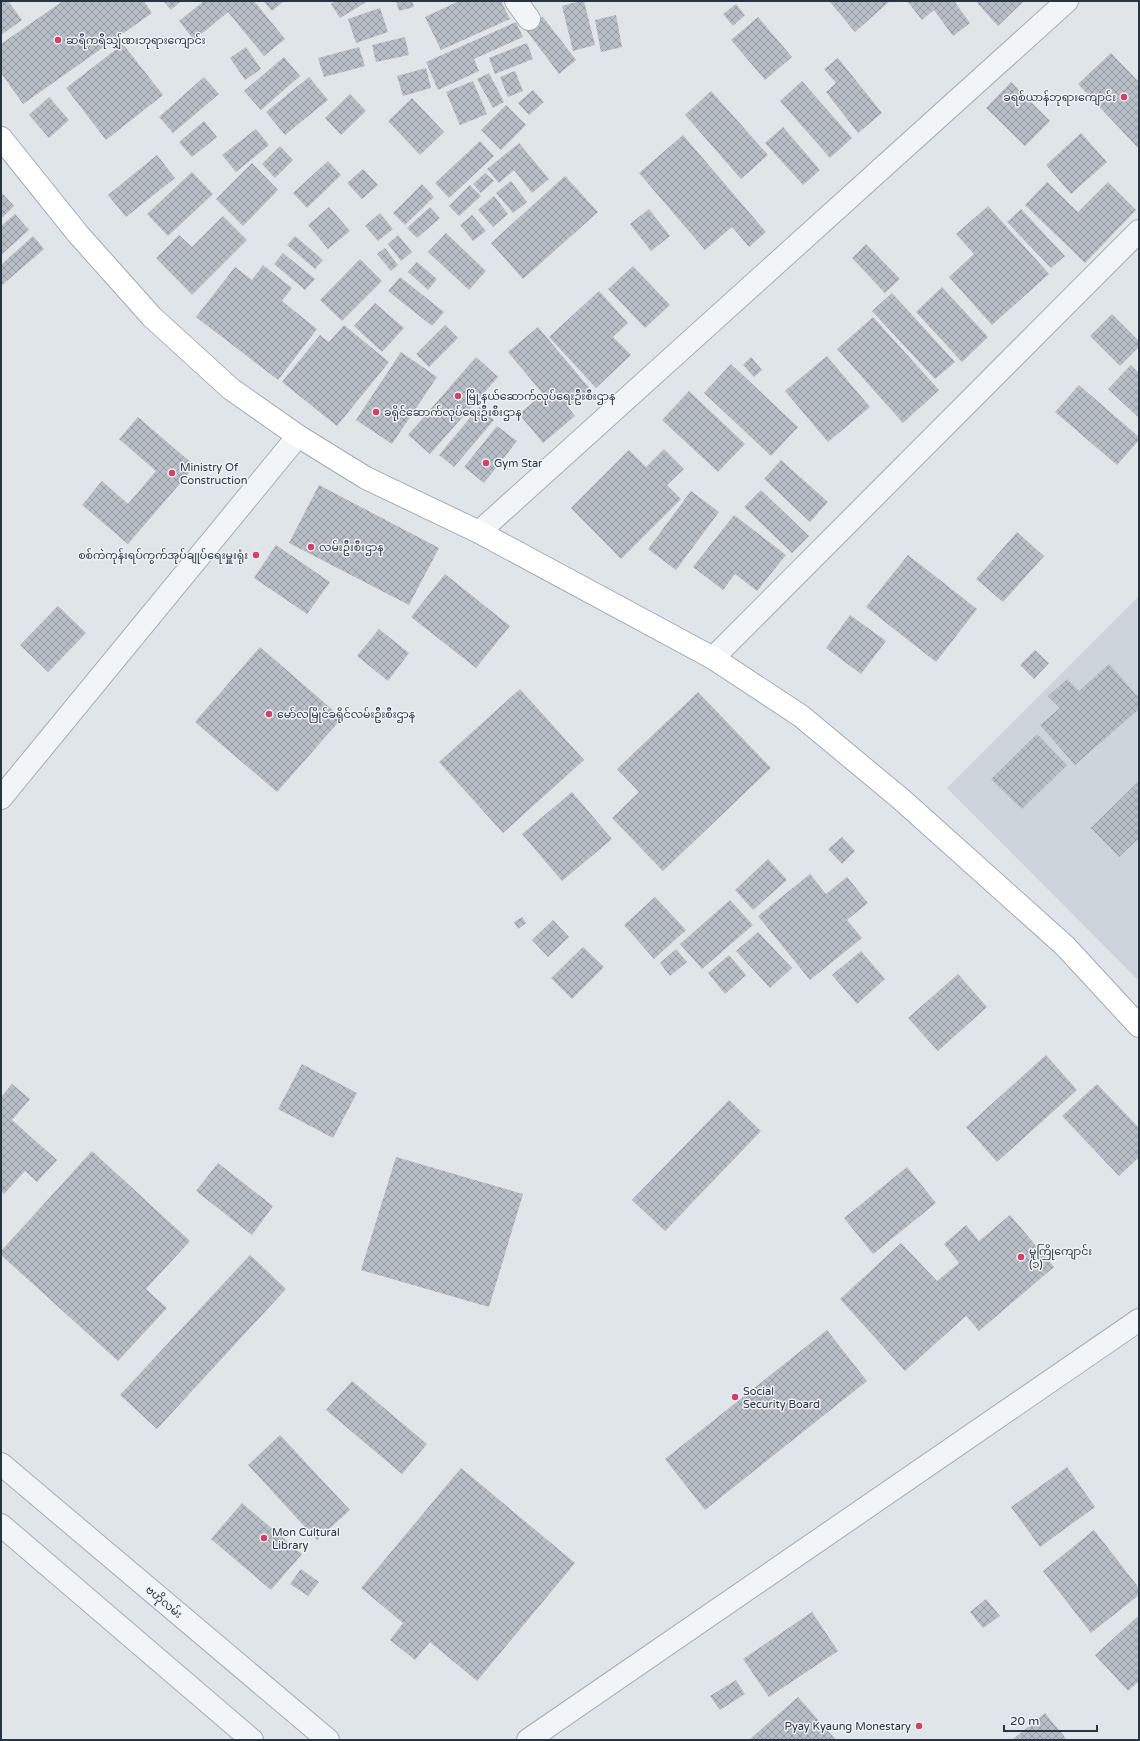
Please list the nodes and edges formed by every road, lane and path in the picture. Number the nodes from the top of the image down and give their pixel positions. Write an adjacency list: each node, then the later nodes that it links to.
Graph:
1 (516, 1): 3 (street)
2 (1067, 1): 7 (street)
3 (529, 19)
4 (1, 138): 6 (main road)
5 (1139, 230): 8 (street)
6 (298, 436): 7 (main road); 9 (street)
7 (479, 532): 8 (main road)
8 (713, 658): 10 (main road)
9 (1, 798)
10 (1139, 1026)
11 (1139, 1320): 16 (street)
12 (1, 1464): 15 (street, ဗဟိုလမ်း)
13 (1, 1525): 14 (street)
14 (252, 1740)
15 (328, 1740)
16 (528, 1740)

